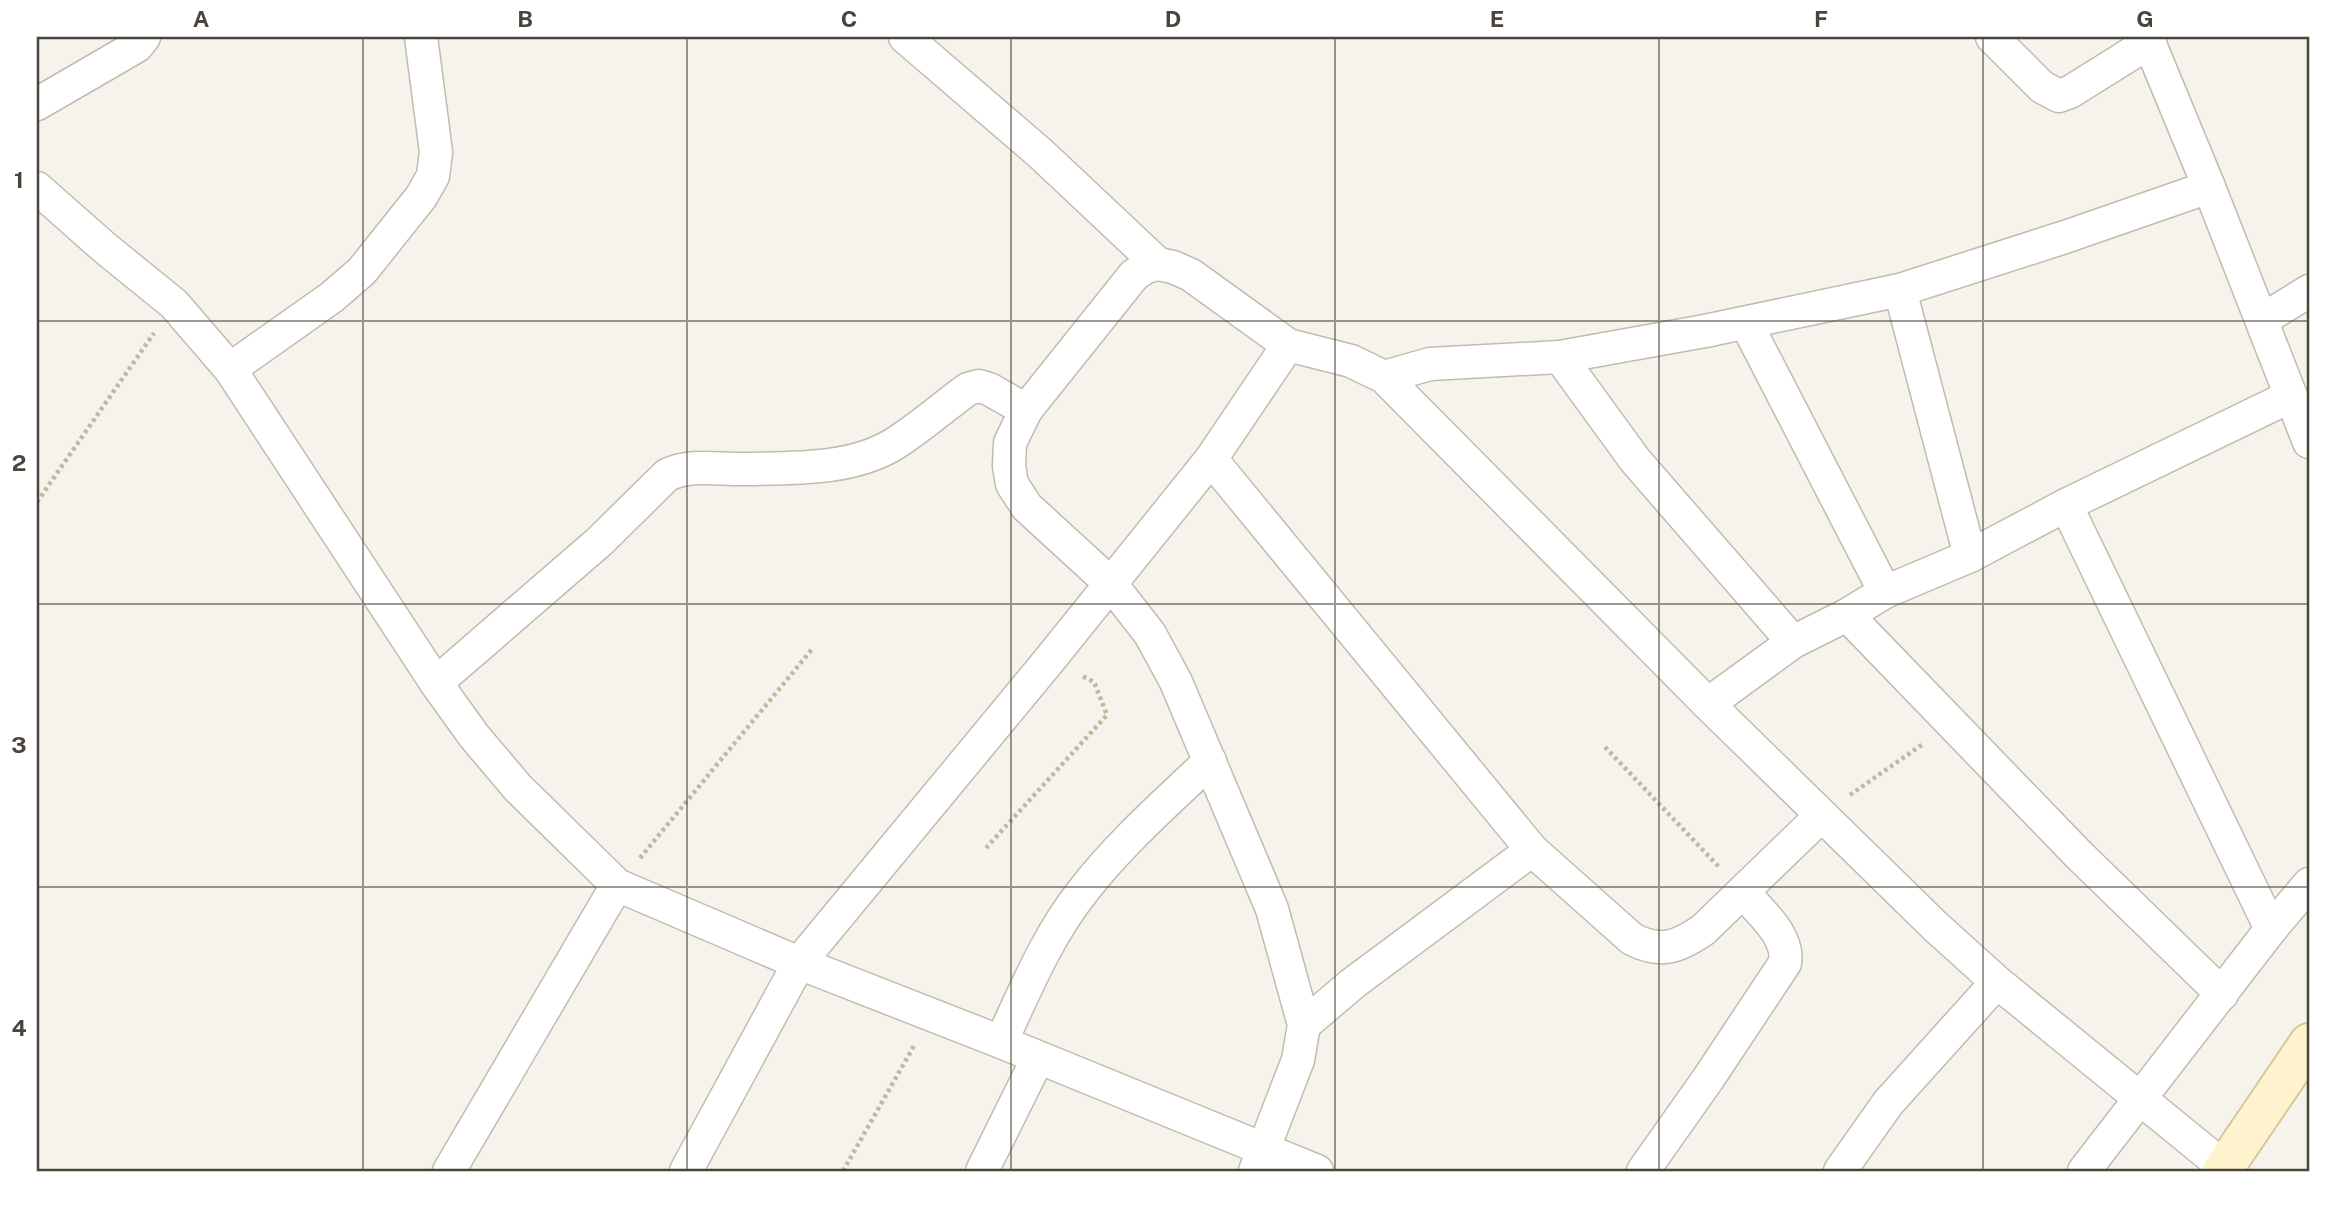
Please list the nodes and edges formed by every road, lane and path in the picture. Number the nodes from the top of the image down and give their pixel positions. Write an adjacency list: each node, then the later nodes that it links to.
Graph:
1 (144, 37): 6 (street)
2 (421, 37): 17 (street)
3 (905, 37): 9 (street)
4 (1992, 37): 5 (street)
5 (2148, 40): 7 (street)
6 (37, 104)
7 (2209, 187): 10 (street); 13 (street)
8 (37, 188): 12 (street)
9 (1158, 264): 15 (street); 20 (street)
10 (1900, 290): 14 (street); 25 (street)
11 (2309, 291): 13 (street)
12 (174, 304): 17 (street); 23 (path)
13 (2262, 320): 19 (street)
14 (1746, 323): 16 (street); 27 (street)
15 (1288, 345): 18 (street); 22 (street)
16 (1560, 357): 18 (street); 29 (street)
17 (230, 369): 32 (street)
18 (1384, 377): 33 (street)
19 (2291, 396): 21 (street); 24 (street)
20 (1026, 410): 26 (street); 32 (street)
21 (2309, 442)
22 (1211, 459): 26 (street); 39 (street)
23 (37, 502)
24 (2066, 505): 25 (street); 43 (street)
25 (1970, 556): 27 (street)
26 (1111, 584): 31 (street); 36 (street)
27 (1885, 592): 28 (street)
28 (1847, 615): 29 (street); 34 (street)
29 (1793, 642): 33 (street)
30 (813, 648): 41 (path)
31 (1051, 658): 38 (path); 44 (street)
32 (436, 683): 41 (street)
33 (1708, 704): 37 (street)
34 (1951, 724): 37 (path); 46 (street)
35 (1605, 747): 42 (path)
36 (1210, 761): 48 (street); 49 (street)
37 (1821, 816): 42 (street); 45 (street)
38 (986, 848)
39 (1532, 850): 42 (street); 48 (street)
40 (2309, 884): 43 (street)
41 (617, 885): 44 (street); 55 (street)
42 (1743, 892): 60 (street)
43 (2271, 929): 46 (street)
44 (799, 962): 47 (street); 56 (street)
45 (1997, 982): 52 (street); 61 (street)
46 (2222, 993): 52 (street)
47 (932, 1014): 49 (street); 57 (path)
48 (1304, 1025): 53 (street)
49 (1001, 1042): 51 (street)
50 (2309, 1043): 54 (street)
51 (1038, 1058): 53 (street); 58 (street)
52 (2140, 1098): 54 (street); 62 (street)
53 (1259, 1160): 59 (street)
54 (2223, 1169)
55 (449, 1171)
56 (686, 1171)
57 (843, 1171)
58 (982, 1171)
59 (1317, 1171)
60 (1643, 1171)
61 (1840, 1171)
62 (2084, 1171)

